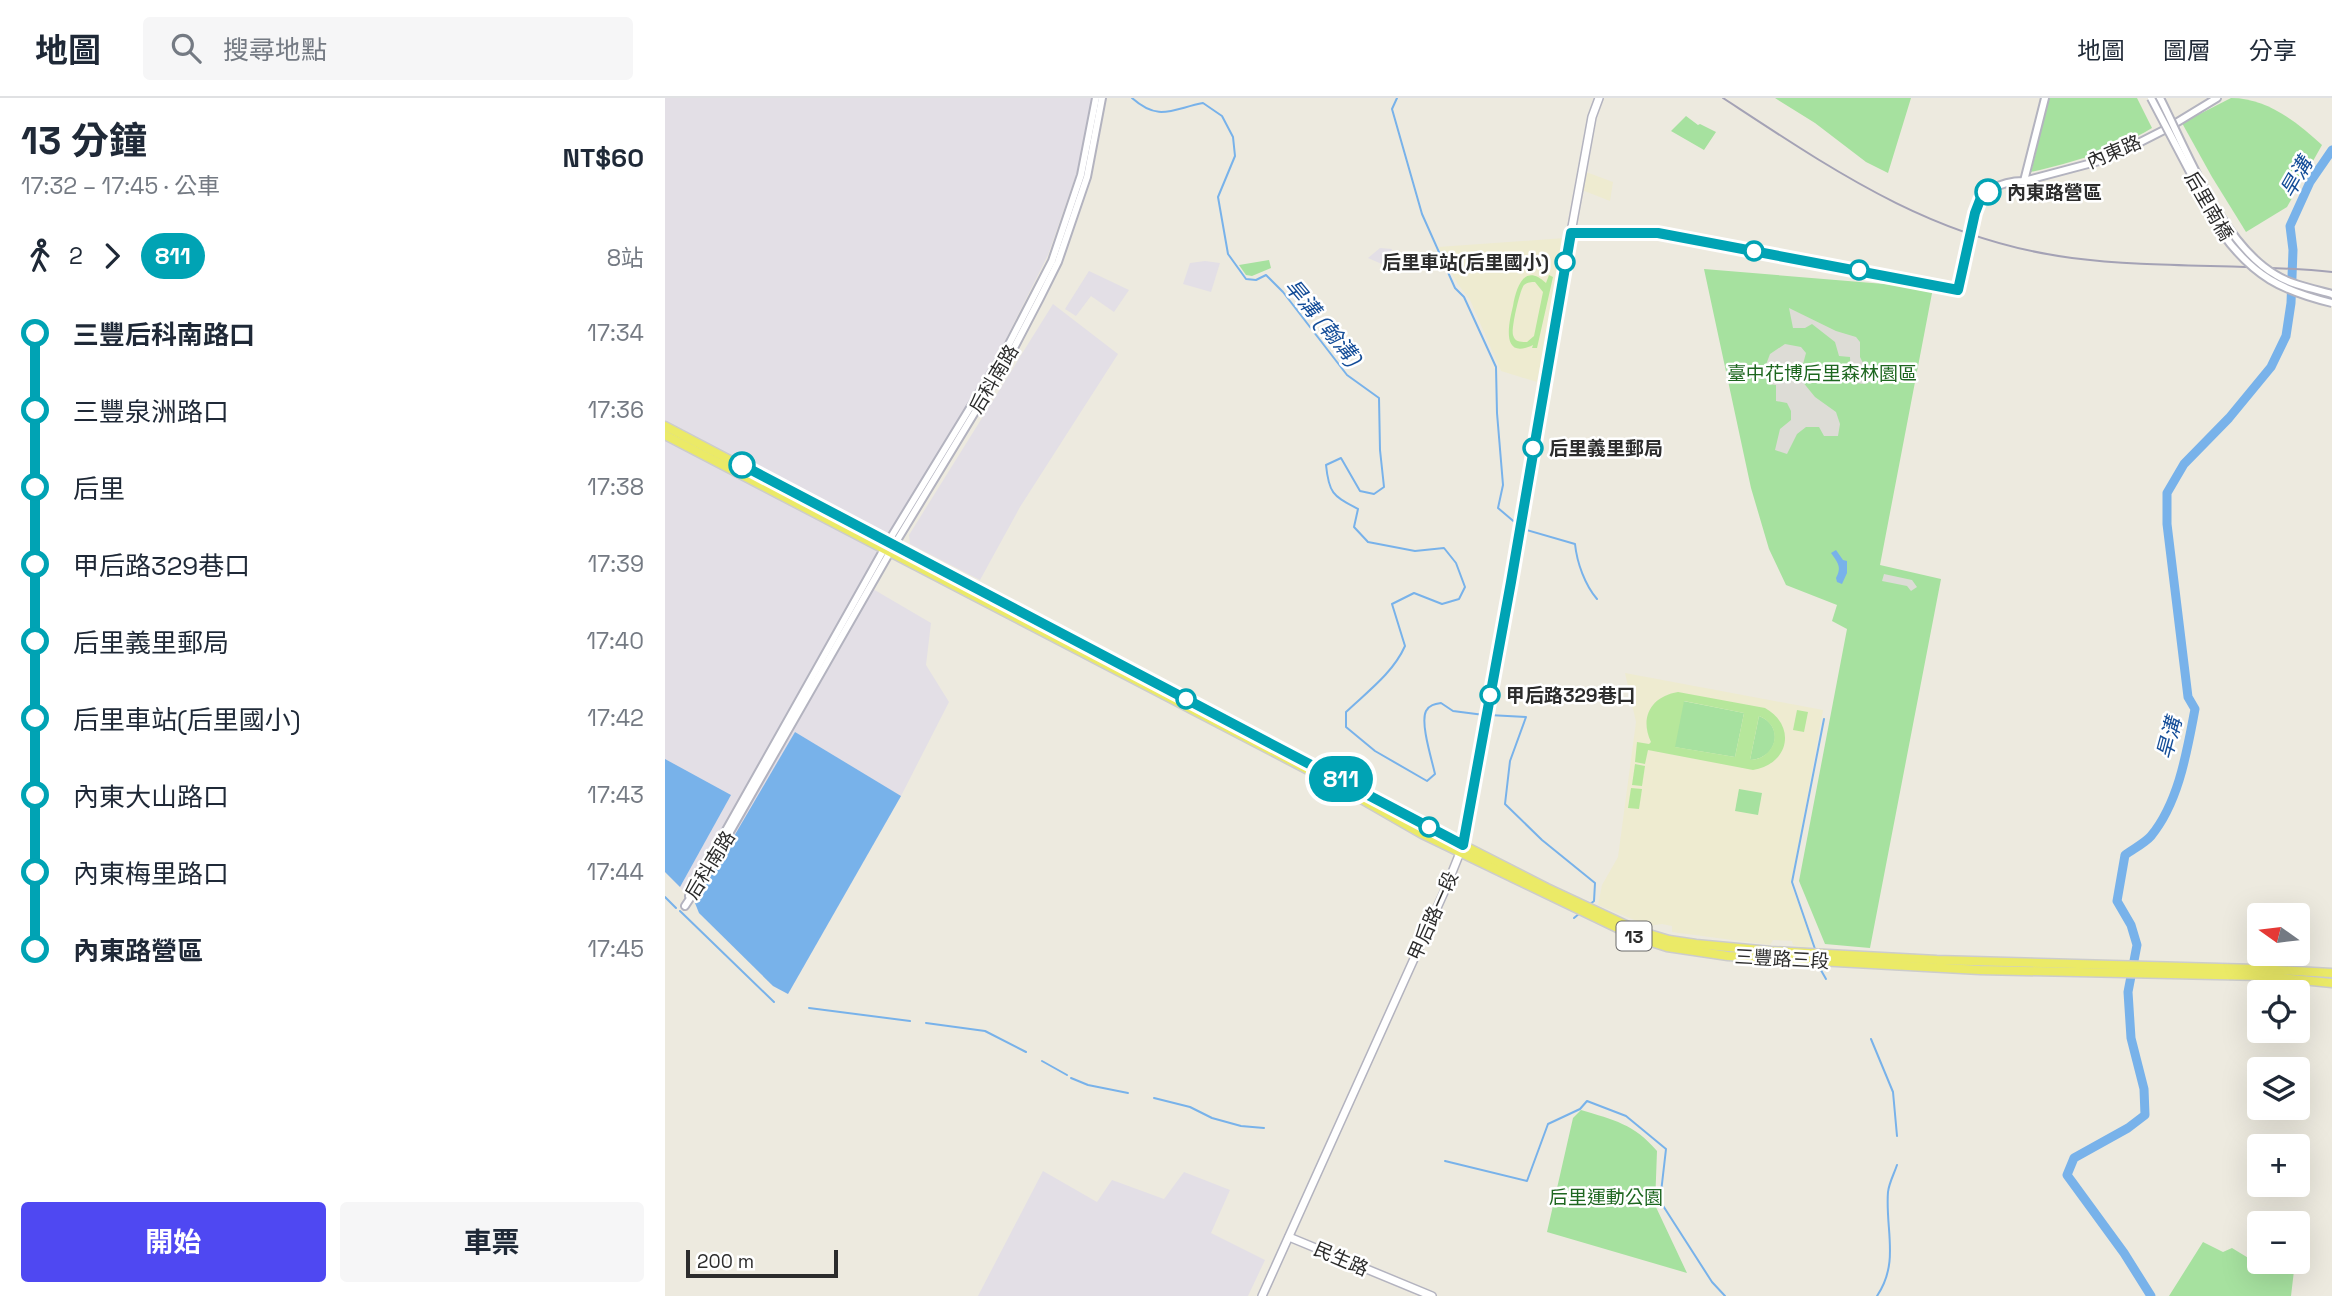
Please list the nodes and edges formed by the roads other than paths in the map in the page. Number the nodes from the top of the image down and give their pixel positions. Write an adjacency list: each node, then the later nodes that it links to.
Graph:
1 (1096, 98): 8 (street, 后科南路)
2 (1102, 98): 8 (street, 后科南路)
3 (1599, 98): 10 (main road, 甲后路一段)
4 (2045, 98): 9 (street)
5 (2151, 98): 12 (street, 后里南橋, bridge)
6 (2160, 98): 11 (street, 后里南橋, bridge)
7 (2217, 98): 9 (street, 內東路)
8 (1084, 176): 15 (street, 后科南路)
9 (2024, 181): 10 (street, 內東路, bridge)
10 (1571, 233): 17 (main road, 甲后路一段)
11 (2332, 293)
12 (2332, 303)
13 (665, 426): 15 (main road, 13)
14 (665, 435): 15 (main road, 13)
15 (889, 547): 16 (street, 后科南路); 17 (main road, 13)
16 (791, 721): 16 (street, 后科南路)
17 (1461, 849): 18 (main road, 三豐路三段 / 13); 21 (main road, 甲后路一段)
18 (2143, 970): 19 (main road, 13); 20 (main road, 13)
19 (2332, 973)
20 (2332, 983)
21 (1289, 1237): 22 (main road, 甲后路一段); 23 (main road, 民生路)
22 (1262, 1296)
23 (1432, 1296)

